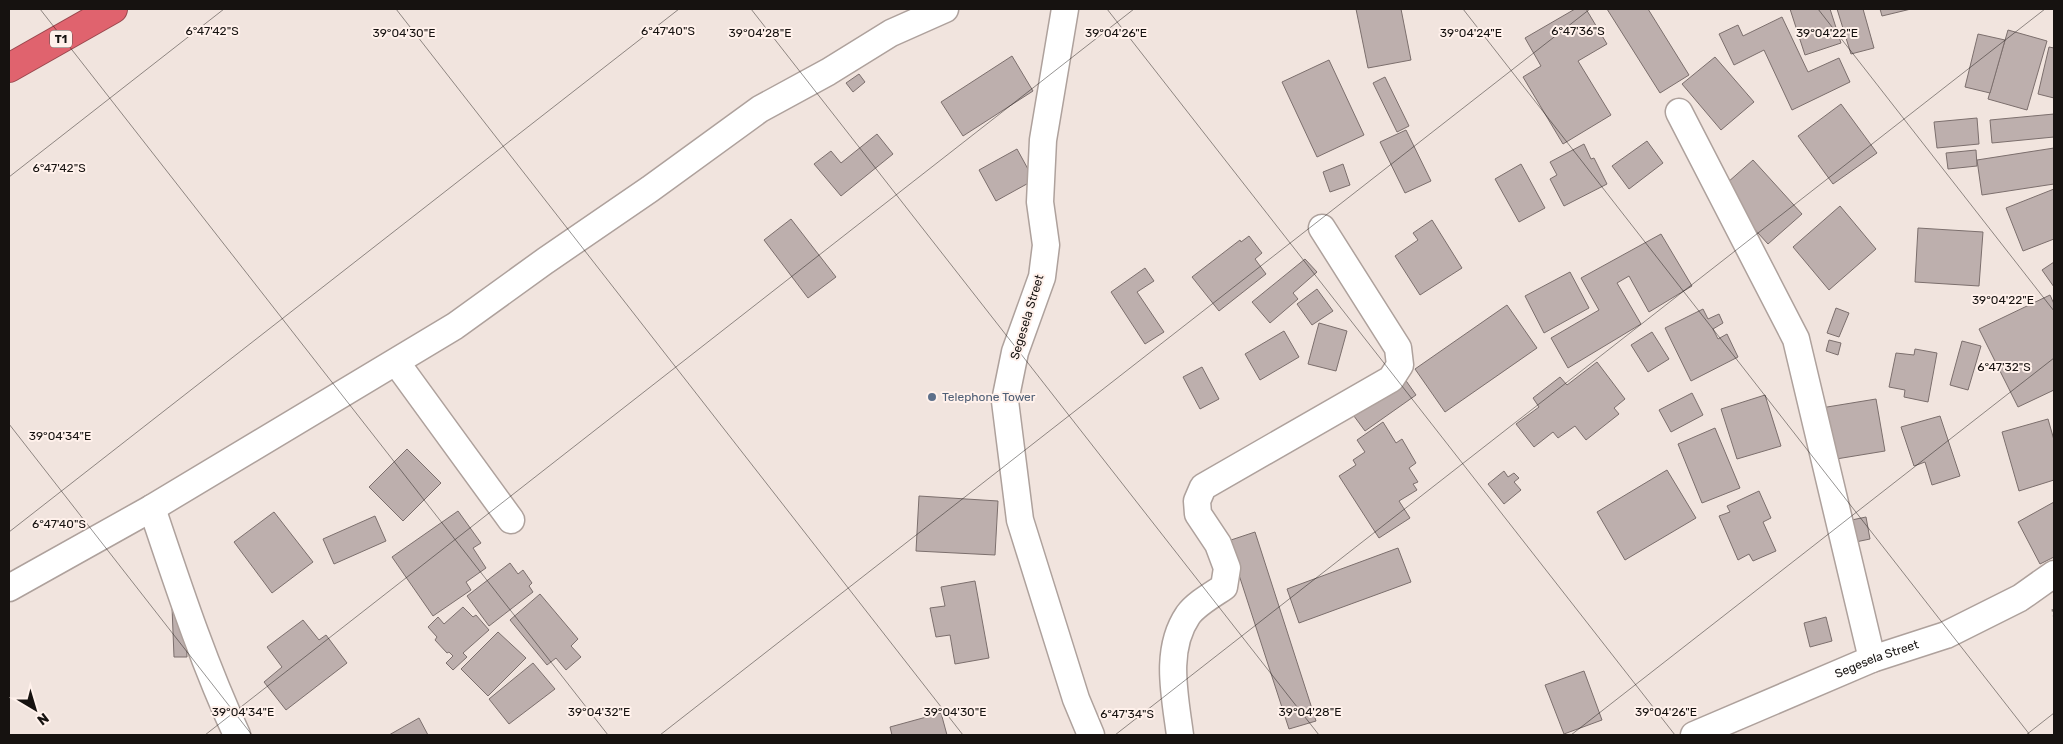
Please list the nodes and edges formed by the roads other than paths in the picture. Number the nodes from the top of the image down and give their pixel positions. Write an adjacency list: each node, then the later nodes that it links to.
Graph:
1 (113, 9): 4 (highway, T1)
2 (945, 9): 7 (street)
3 (1064, 9): 14 (street, Segesela Street)
4 (9, 68)
5 (1679, 112): 12 (street)
6 (1322, 228): 15 (street)
7 (396, 362): 8 (street); 9 (street)
8 (152, 508): 11 (street); 13 (street)
9 (511, 520)
10 (2054, 574): 12 (street, Segesela Street)
11 (9, 588)
12 (1872, 659): 16 (street, Segesela Street)
13 (237, 735)
14 (1091, 735)
15 (1180, 735)
16 (1694, 735)

